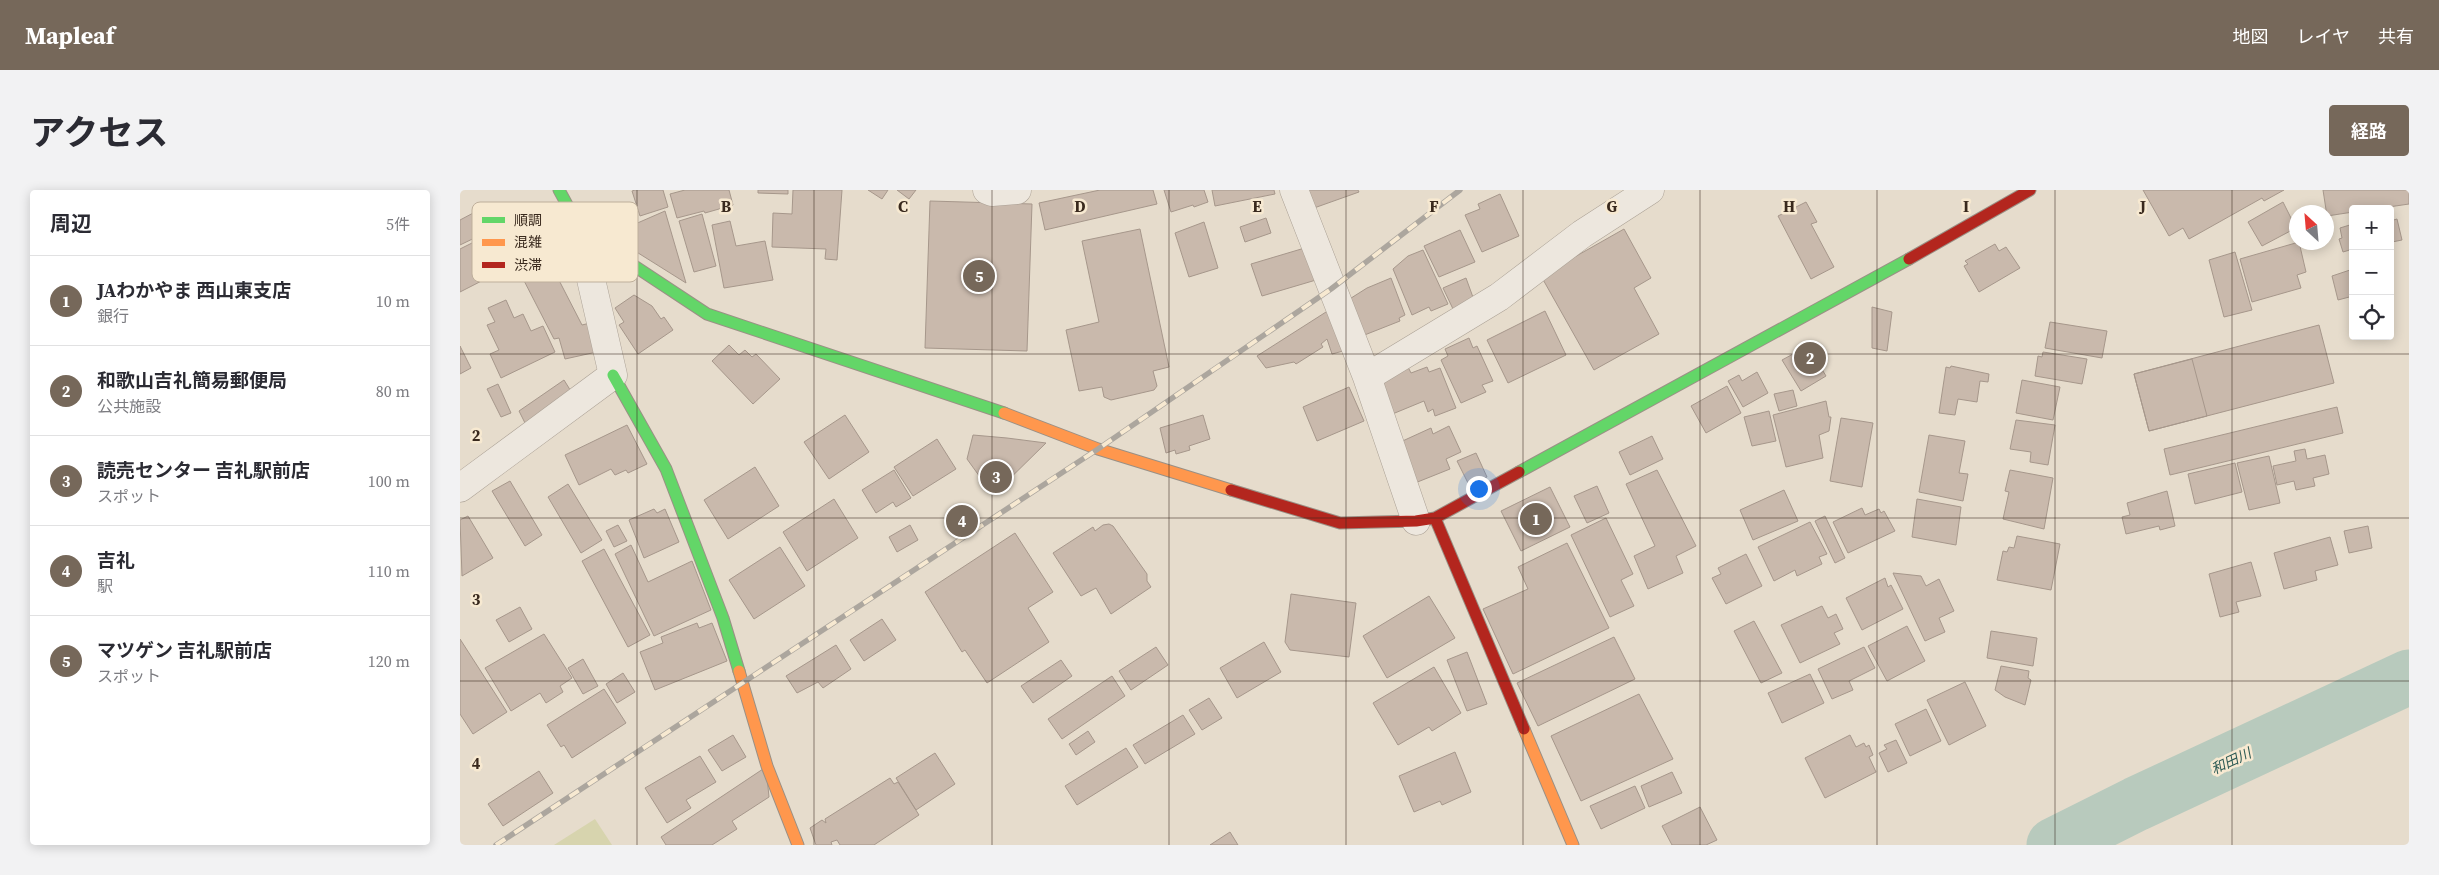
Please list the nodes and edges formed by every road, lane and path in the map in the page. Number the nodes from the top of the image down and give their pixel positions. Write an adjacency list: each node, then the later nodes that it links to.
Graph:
1 (559, 190): 7 (street)
2 (987, 190): 3 (street)
3 (1018, 190)
4 (1294, 190): 11 (street)
5 (1650, 190): 11 (street)
6 (2030, 190): 13 (street)
7 (566, 202)
8 (638, 268): 13 (street)
9 (592, 282): 10 (street)
10 (612, 375): 12 (street); 14 (street)
11 (1367, 377): 13 (street)
12 (460, 488)
13 (1425, 520): 15 (street)
14 (798, 845)
15 (1572, 845)

